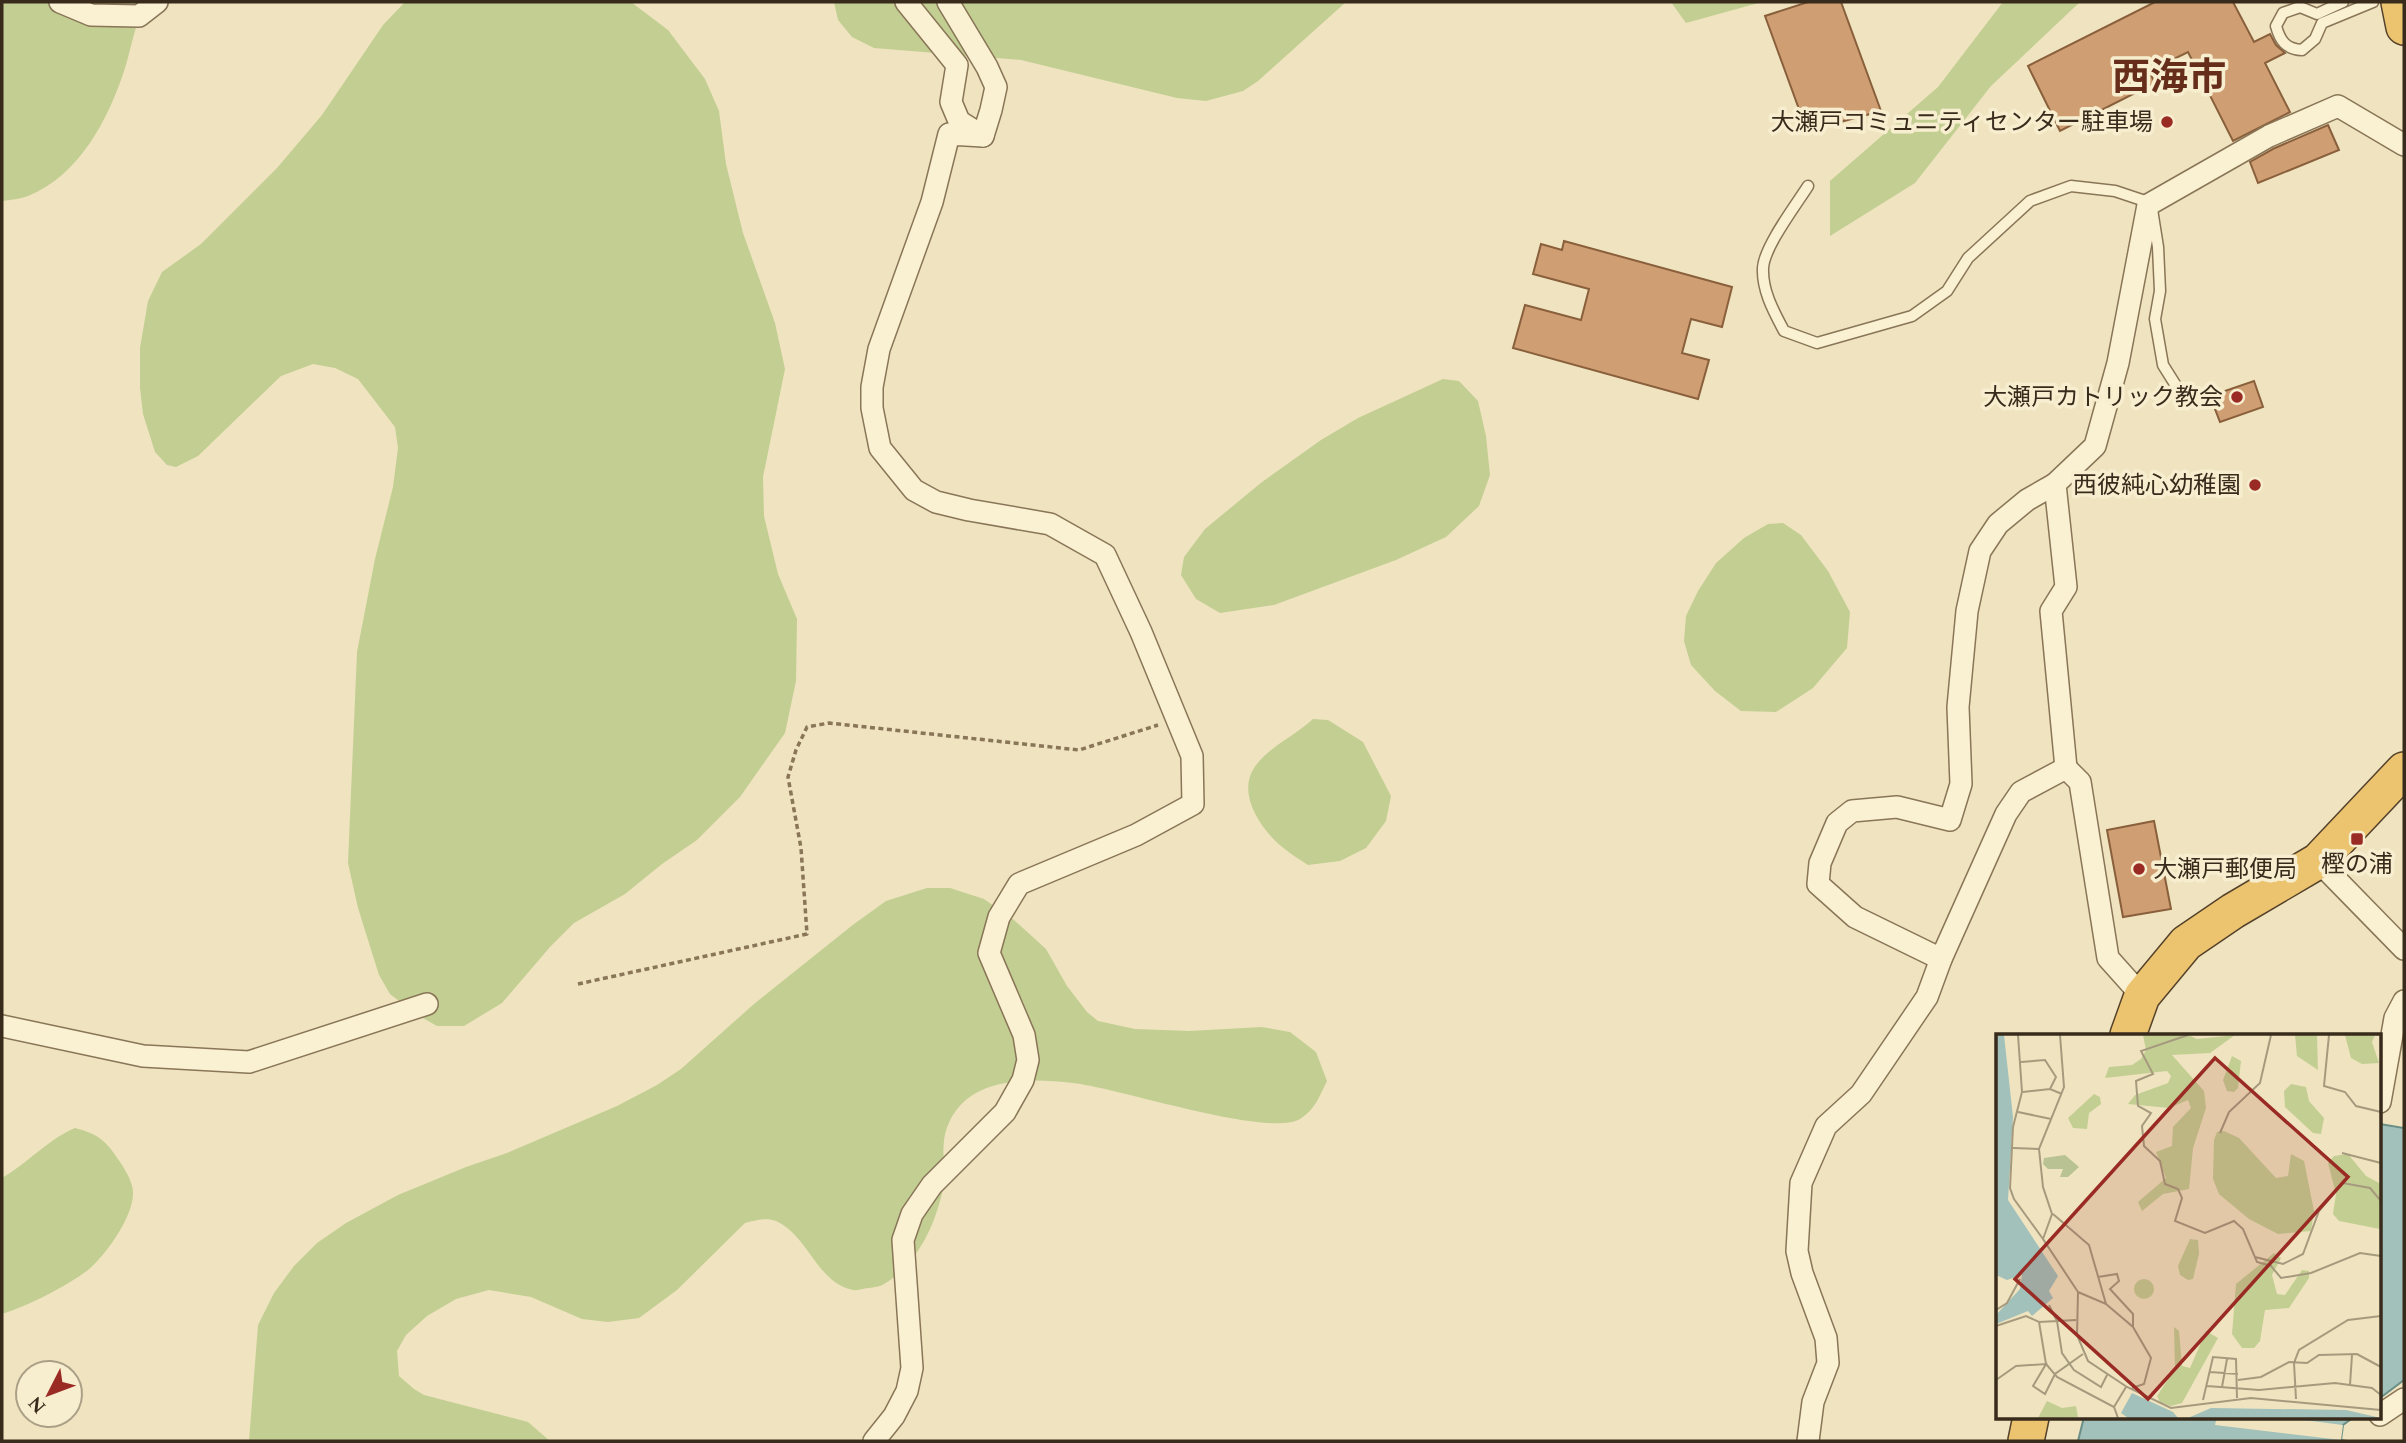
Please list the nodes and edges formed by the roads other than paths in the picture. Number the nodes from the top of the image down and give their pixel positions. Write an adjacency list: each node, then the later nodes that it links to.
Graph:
1 (60, 2): 2 (street)
2 (157, 2)
3 (906, 2): 9 (street)
4 (948, 2): 9 (street)
5 (2343, 2): 6 (lane)
6 (2373, 2)
7 (2399, 2): 8 (highway)
8 (2404, 27)
9 (983, 136): 29 (street)
10 (2404, 145): 12 (street)
11 (1808, 186): 12 (lane)
12 (2151, 203): 13 (lane); 14 (street)
13 (2185, 400)
14 (2055, 484): 15 (street); 19 (street)
15 (2066, 768): 19 (street); 20 (street)
16 (2404, 771): 17 (highway)
17 (2318, 861): 18 (street); 20 (highway)
18 (2404, 948)
19 (1941, 959): 30 (street)
20 (2142, 996): 24 (highway)
21 (2404, 1001): 25 (street)
22 (427, 1004): 23 (street)
23 (2, 1026)
24 (2128, 1034)
25 (2382, 1091)
26 (2404, 1399): 27 (street)
27 (2382, 1414)
28 (2031, 1418): 31 (highway)
29 (874, 1441)
30 (1808, 1441)
31 (2025, 1441)

